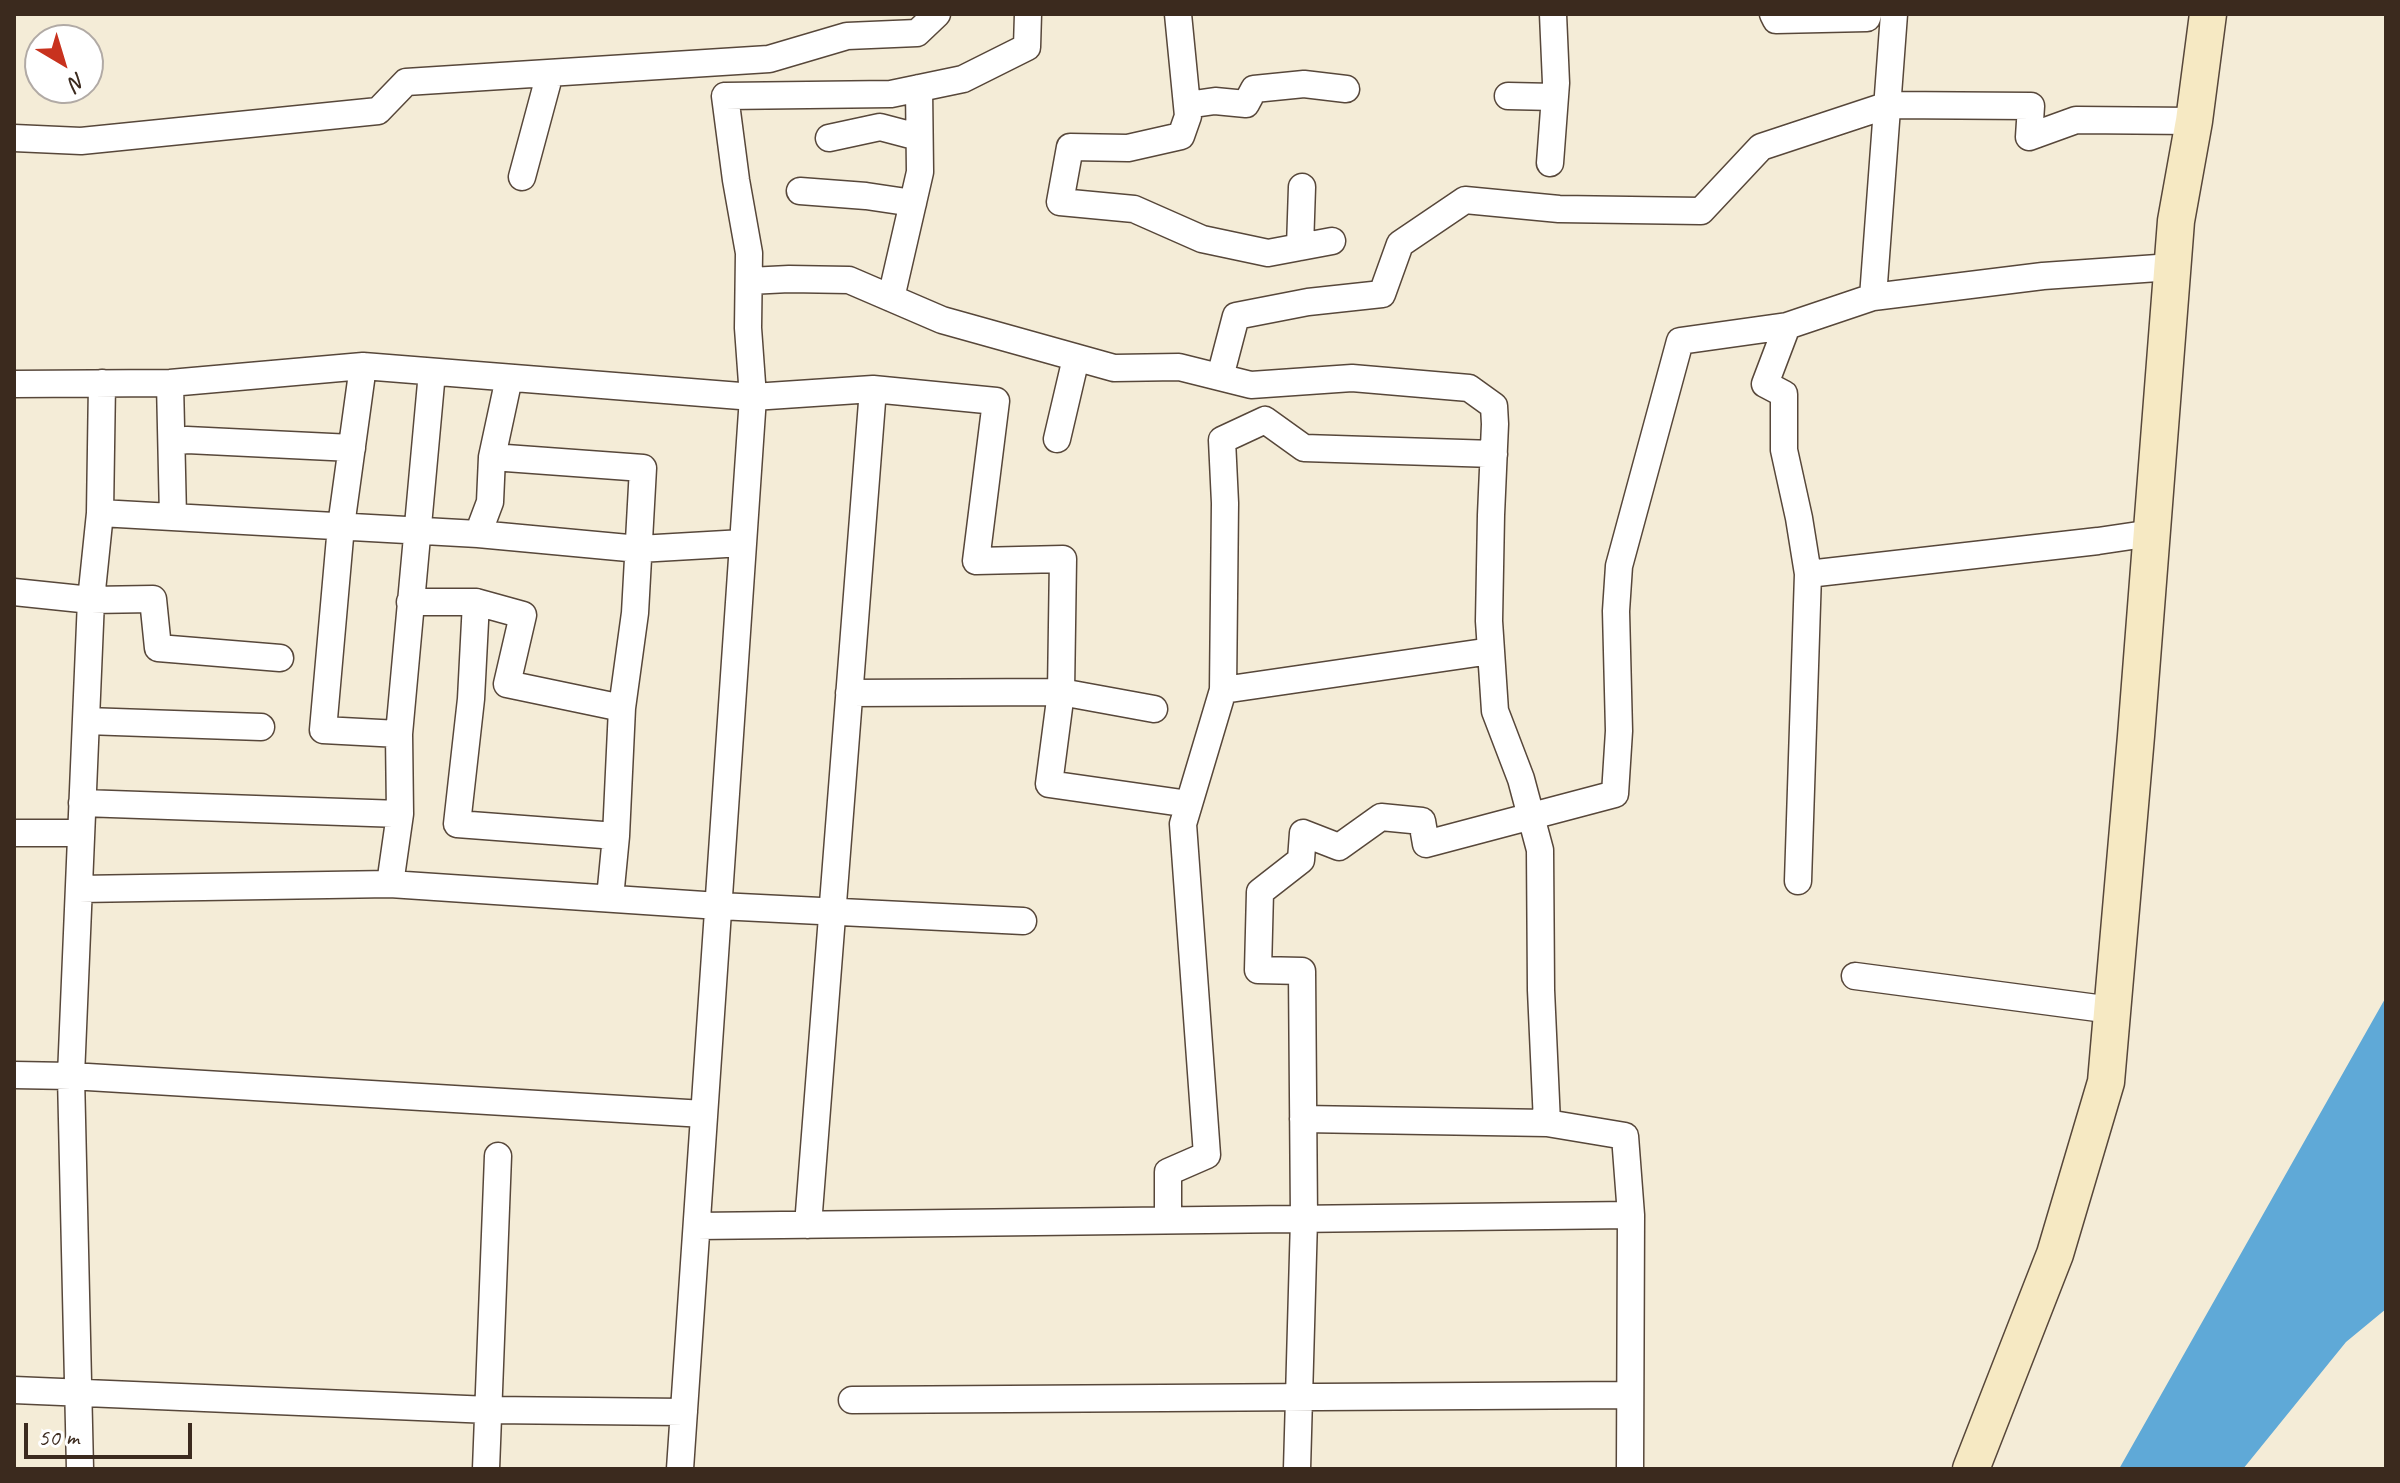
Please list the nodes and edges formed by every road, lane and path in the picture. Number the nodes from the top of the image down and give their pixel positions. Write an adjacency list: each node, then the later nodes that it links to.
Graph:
1 (937, 14): 9 (street)
2 (1028, 14): 10 (street)
3 (1178, 14): 14 (street)
4 (1553, 14): 13 (street)
5 (1773, 14): 6 (street)
6 (1868, 14)
7 (1894, 14): 15 (street)
8 (2208, 14): 16 (main road)
9 (550, 73): 18 (street); 21 (street)
10 (919, 88): 17 (street); 28 (street)
11 (1346, 89): 14 (street)
12 (1508, 96): 13 (street)
13 (1555, 97): 20 (street)
14 (1187, 105): 26 (street)
15 (1888, 105): 16 (street); 29 (street); 35 (street)
16 (2194, 121): 27 (main road)
17 (918, 137): 19 (street); 24 (street)
18 (14, 138)
19 (829, 138)
20 (1550, 163)
21 (522, 177)
22 (1302, 187): 26 (street)
23 (800, 191): 24 (street)
24 (913, 203): 30 (street)
25 (1332, 241): 26 (street)
26 (1300, 247)
27 (2172, 267): 29 (street); 53 (main road)
28 (749, 281): 30 (street); 42 (street)
29 (1873, 297): 31 (street)
30 (891, 298): 32 (street)
31 (1787, 326): 57 (street); 75 (street)
32 (1076, 358): 35 (street); 44 (street)
33 (363, 366): 34 (street); 39 (street); 46 (street)
34 (432, 372): 36 (street); 52 (street)
35 (1220, 377): 37 (street)
36 (509, 378): 42 (street); 48 (street)
37 (1294, 382): 43 (street); 47 (street)
38 (102, 383): 39 (street); 40 (street); 49 (street)
39 (170, 383): 45 (street)
40 (14, 384)
41 (873, 389): 42 (street); 65 (street); 66 (street)
42 (753, 397): 55 (street)
43 (1265, 420): 47 (street); 64 (street)
44 (1057, 439)
45 (172, 442): 46 (street); 50 (street)
46 (352, 448): 51 (street)
47 (1494, 454): 62 (street)
48 (492, 457): 54 (street); 56 (street)
49 (100, 513): 50 (street); 59 (street)
50 (173, 517): 51 (street)
51 (341, 526): 52 (street); 71 (street)
52 (417, 531): 54 (street); 60 (street)
53 (2152, 533): 57 (street); 87 (main road)
54 (478, 534): 56 (street)
55 (743, 543): 56 (street); 83 (street)
56 (639, 549): 67 (street)
57 (1808, 574): 79 (street)
58 (14, 592): 59 (street)
59 (91, 600): 63 (street); 69 (street)
60 (410, 602): 61 (street); 71 (street)
61 (476, 602): 67 (street); 78 (street)
62 (1491, 651): 64 (street); 75 (street)
63 (280, 658)
64 (1223, 690): 73 (street)
65 (1061, 692): 66 (street); 68 (street); 73 (street)
66 (849, 693): 84 (street)
67 (622, 708): 78 (street)
68 (1154, 709)
69 (86, 721): 70 (street); 72 (street)
70 (261, 727)
71 (399, 734): 74 (street)
72 (82, 803): 74 (street); 77 (street)
73 (1189, 804): 96 (street)
74 (400, 814): 80 (street)
75 (1531, 816): 91 (street); 92 (street)
76 (14, 833): 77 (street)
77 (81, 833): 81 (street)
78 (616, 836): 82 (street)
79 (1798, 881)
80 (390, 884): 81 (street); 82 (street)
81 (79, 889): 89 (street)
82 (610, 898): 83 (street)
83 (719, 906): 84 (street); 90 (street)
84 (832, 912): 85 (street); 97 (street)
85 (1023, 921)
86 (1855, 976): 87 (street)
87 (2112, 1010): 111 (main road)
88 (14, 1075): 89 (street)
89 (71, 1076): 90 (street); 100 (street)
90 (704, 1114): 98 (street)
91 (1303, 1119): 92 (street); 95 (street)
92 (1547, 1123): 94 (street)
93 (498, 1156): 104 (street)
94 (1631, 1215): 95 (street); 101 (street)
95 (1304, 1219): 96 (street); 102 (street)
96 (1168, 1220): 97 (street)
97 (808, 1225): 98 (street)
98 (697, 1226): 105 (street)
99 (14, 1390): 100 (street)
100 (80, 1393): 104 (street); 106 (street)
101 (1630, 1395): 102 (street); 110 (street)
102 (1299, 1397): 103 (street); 109 (street)
103 (852, 1400)
104 (490, 1410): 105 (street); 107 (street)
105 (684, 1412): 108 (street)
106 (80, 1469)
107 (486, 1469)
108 (680, 1469)
109 (1297, 1469)
110 (1630, 1469)
111 (1971, 1469)

